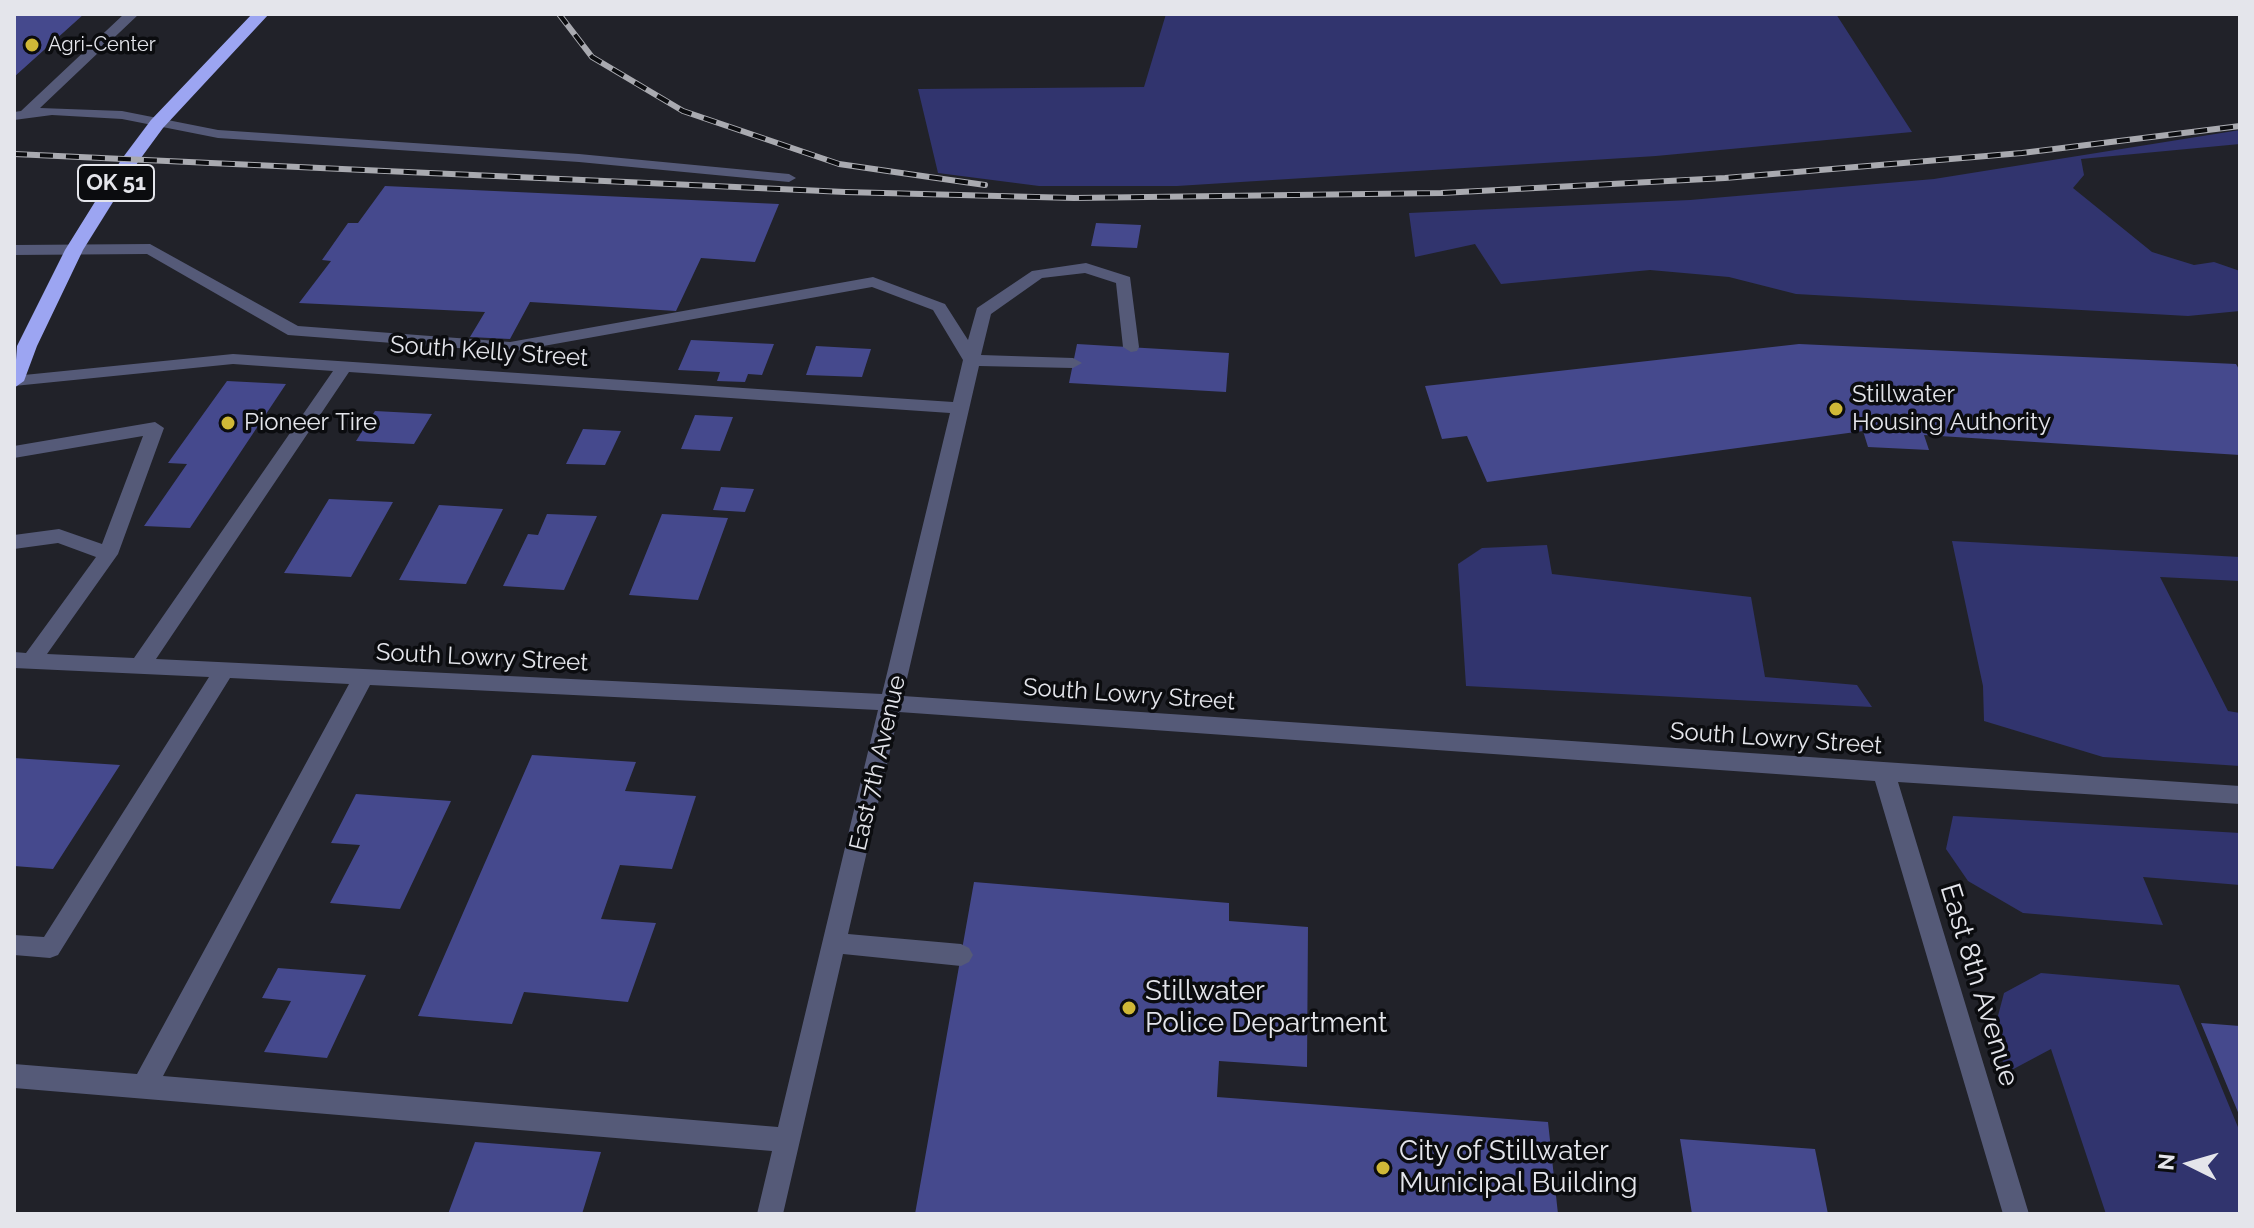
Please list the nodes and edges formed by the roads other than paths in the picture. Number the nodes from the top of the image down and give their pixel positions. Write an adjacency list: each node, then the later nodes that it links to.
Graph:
1 (132, 14): 3 (street)
2 (261, 14): 4 (highway, OK 51)
3 (20, 116): 4 (street)
4 (157, 124): 5 (street); 7 (highway, OK 51)
5 (789, 178)
6 (14, 250): 7 (street)
7 (74, 250): 8 (highway, OK 51); 10 (street)
8 (21, 347): 13 (highway, OK 51)
9 (1131, 347): 10 (street, East 7th Avenue)
10 (972, 360): 11 (street); 14 (street, East 7th Avenue)
11 (1073, 363)
12 (344, 367): 13 (street, South Kelly Street); 14 (street, South Kelly Street); 19 (street)
13 (14, 381)
14 (961, 408): 22 (street, East 7th Avenue)
15 (14, 452): 17 (street)
16 (14, 542): 17 (street)
17 (108, 554): 18 (street)
18 (23, 661): 19 (street, South Lowry Street)
19 (140, 666): 20 (street, South Lowry Street)
20 (224, 671): 21 (street, South Lowry Street); 26 (street)
21 (363, 678): 22 (street, South Lowry Street); 29 (street)
22 (893, 703): 23 (street, South Lowry Street); 25 (street, East 7th Avenue)
23 (1884, 773): 24 (street, South Lowry Street); 32 (street, East 8th Avenue)
24 (2240, 795)
25 (834, 943): 27 (street); 30 (street, East 7th Avenue)
26 (14, 945)
27 (961, 955)
28 (14, 1076): 29 (street)
29 (144, 1087): 30 (street)
30 (788, 1140): 31 (street, East 7th Avenue)
31 (770, 1214)
32 (2016, 1214)

